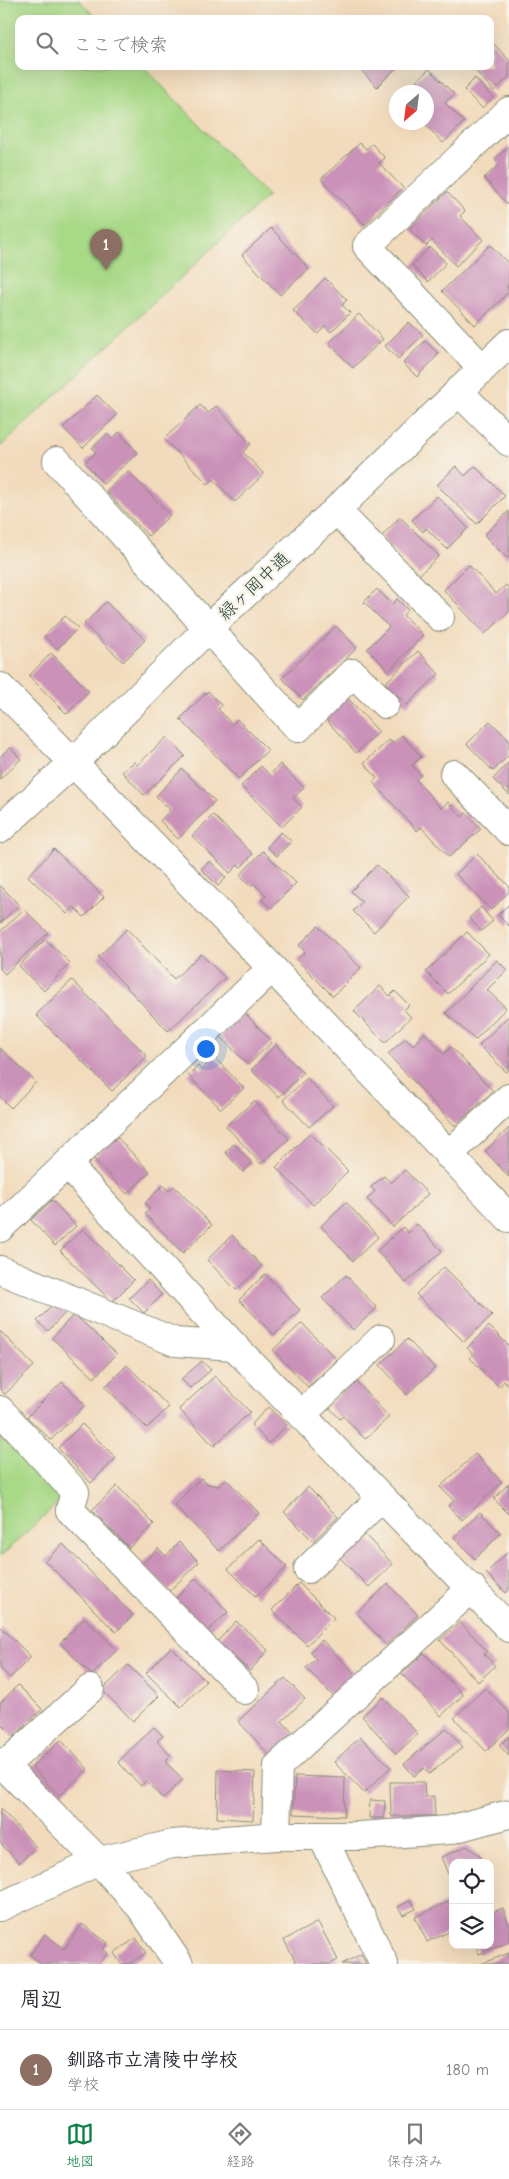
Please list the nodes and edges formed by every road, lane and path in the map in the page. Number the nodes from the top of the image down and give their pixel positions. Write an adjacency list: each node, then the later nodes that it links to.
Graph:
1 (509, 111): 3 (street)
2 (509, 343): 3 (street, 緑ヶ岡中通)
3 (482, 368): 4 (street, 緑ヶ岡中通)
4 (458, 392): 5 (street); 7 (street, 緑ヶ岡中通)
5 (509, 442)
6 (57, 461): 9 (street)
7 (336, 510): 8 (street); 9 (street, 緑ヶ岡中通)
8 (440, 617)
9 (208, 628): 11 (street); 12 (street, 緑ヶ岡中通)
10 (0, 687): 12 (street)
11 (385, 704)
12 (73, 763): 14 (street, 緑ヶ岡中通); 16 (street)
13 (454, 774): 15 (street)
14 (0, 829)
15 (509, 831)
16 (272, 968): 18 (street); 19 (street)
17 (509, 1098): 18 (street)
18 (448, 1154): 20 (street)
19 (67, 1164): 21 (street); 24 (street)
20 (509, 1218)
21 (0, 1228)
22 (0, 1270): 24 (street)
23 (382, 1339): 26 (street)
24 (234, 1346): 26 (street)
25 (0, 1410): 32 (street)
26 (301, 1415): 27 (street)
27 (381, 1498): 28 (street); 29 (street)
28 (308, 1569)
29 (472, 1588): 30 (street); 35 (street)
30 (509, 1628)
31 (90, 1688): 33 (street)
32 (245, 1690)
33 (2, 1764): 37 (street)
34 (508, 1816): 36 (street)
35 (276, 1836): 36 (street); 37 (street)
36 (322, 1836): 40 (street)
37 (99, 1861): 38 (street); 39 (street)
38 (0, 1907)
39 (179, 1964)
40 (384, 1964)

